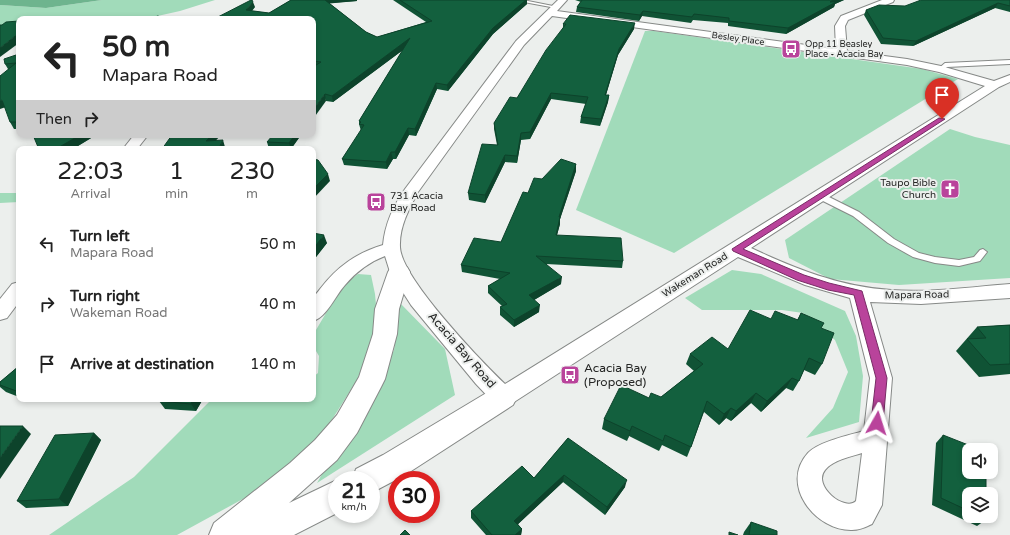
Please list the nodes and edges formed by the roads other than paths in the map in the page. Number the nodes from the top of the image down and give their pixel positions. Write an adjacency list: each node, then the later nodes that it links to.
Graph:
1 (515, 0): 3 (lane)
2 (890, 0): 4 (street)
3 (556, 6): 4 (street, Besley Place); 13 (street)
4 (842, 53): 6 (street, Besley Place)
5 (1010, 62): 6 (lane)
6 (941, 69): 7 (street, Besley Place)
7 (1003, 81): 10 (street, Wakeman Road)
8 (139, 138): 9 (street)
9 (132, 146)
10 (820, 196): 11 (street, Wakeman Road); 12 (lane)
11 (737, 249): 16 (street, Mapara Road); 19 (street, Wakeman Road)
12 (982, 252)
13 (395, 260): 17 (street); 19 (street, Acacia Bay Road); 23 (street)
14 (1010, 291): 16 (street, Mapara Road)
15 (16, 293): 18 (street)
16 (858, 293): 20 (street)
17 (316, 310)
18 (0, 313)
19 (503, 397): 21 (street, Acacia Bay Road)
20 (876, 438)
21 (380, 473)
22 (328, 500): 24 (street)
23 (226, 535)
24 (259, 535)

